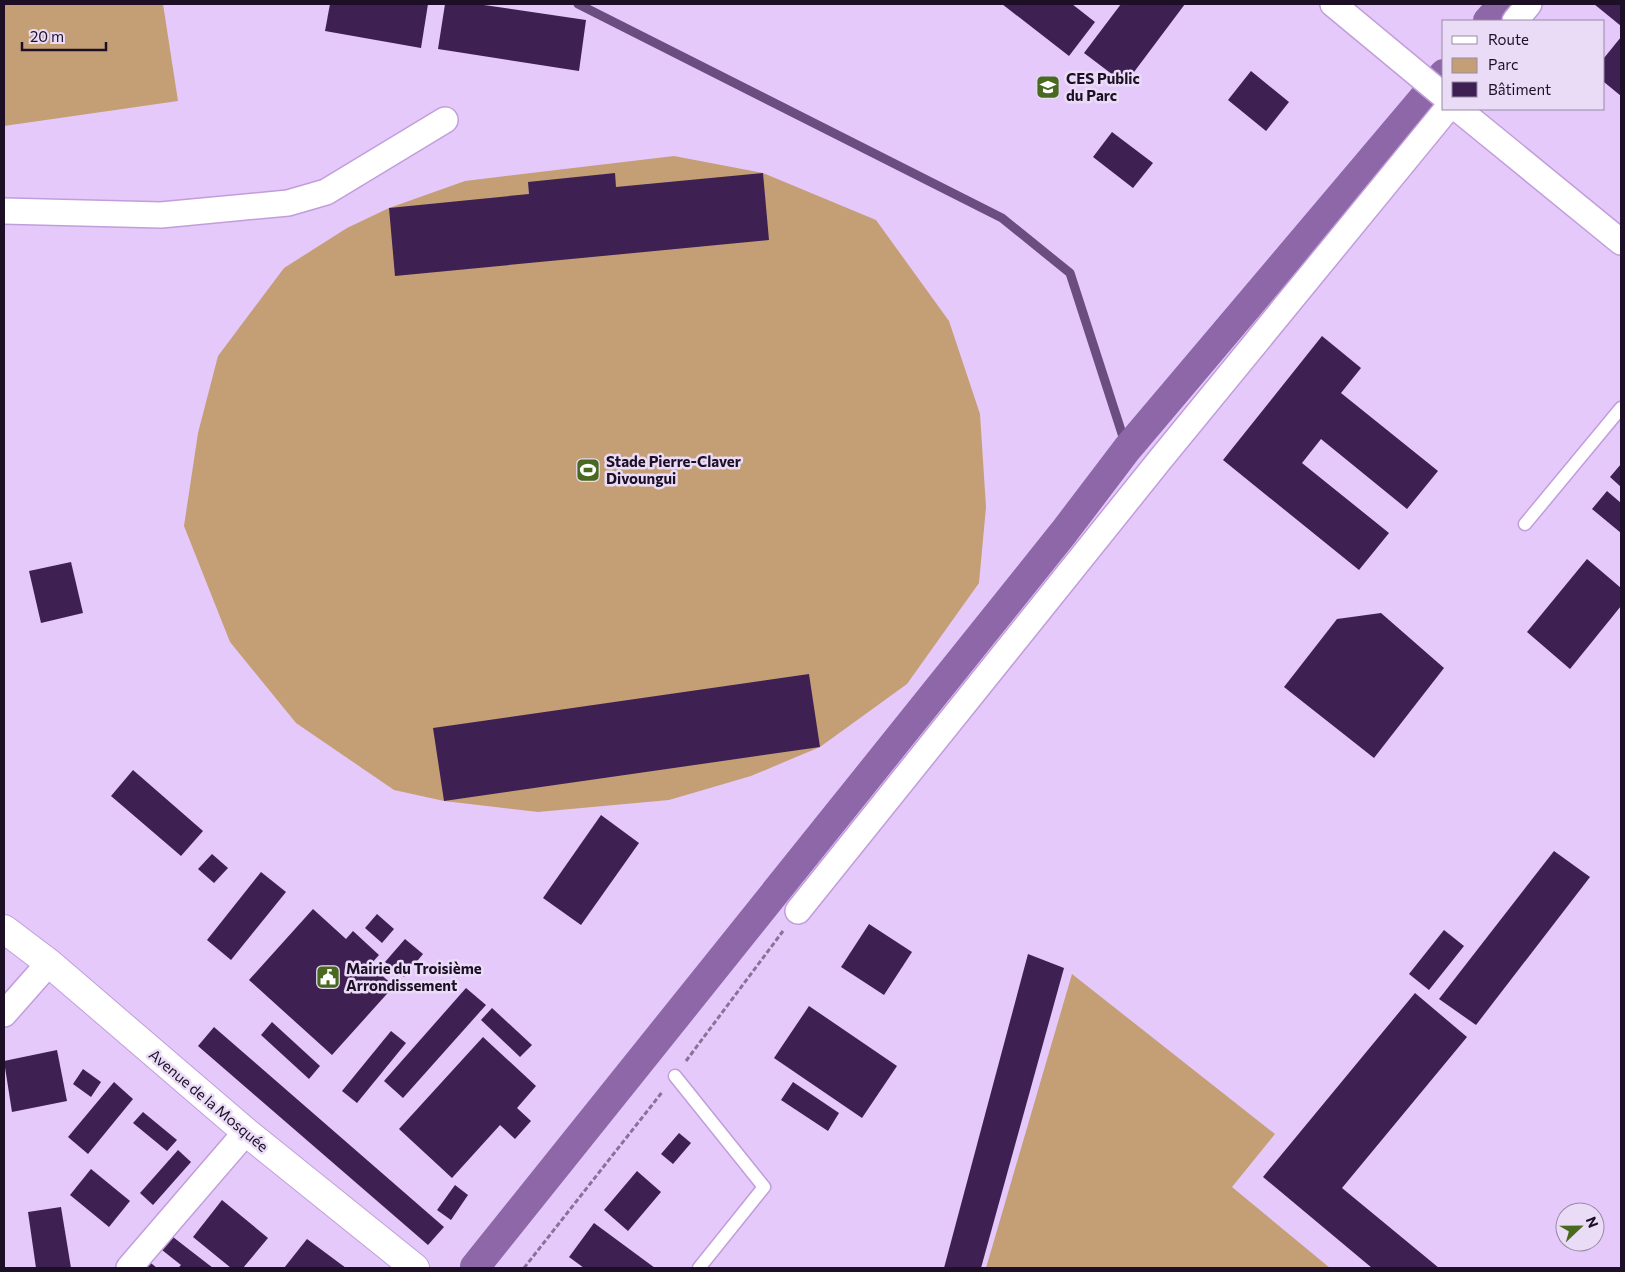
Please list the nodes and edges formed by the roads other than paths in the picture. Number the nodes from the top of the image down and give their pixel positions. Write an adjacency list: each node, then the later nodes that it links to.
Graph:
1 (1333, 4): 4 (street)
2 (1529, 4): 3 (street)
3 (1516, 20)
4 (1442, 97)
5 (1442, 109): 12 (street)
6 (1458, 110): 9 (street)
7 (445, 120): 8 (street)
8 (4, 211)
9 (1621, 242)
10 (1621, 408): 11 (lane)
11 (1525, 524)
12 (798, 911)
13 (4, 929): 14 (street, Avenue de la Mosquée)
14 (49, 963): 15 (street); 17 (street, Avenue de la Mosquée)
15 (4, 1014)
16 (675, 1076): 20 (lane)
17 (246, 1132): 18 (street); 19 (street, Avenue de la Mosquée)
18 (129, 1268)
19 (415, 1268)
20 (699, 1268)

